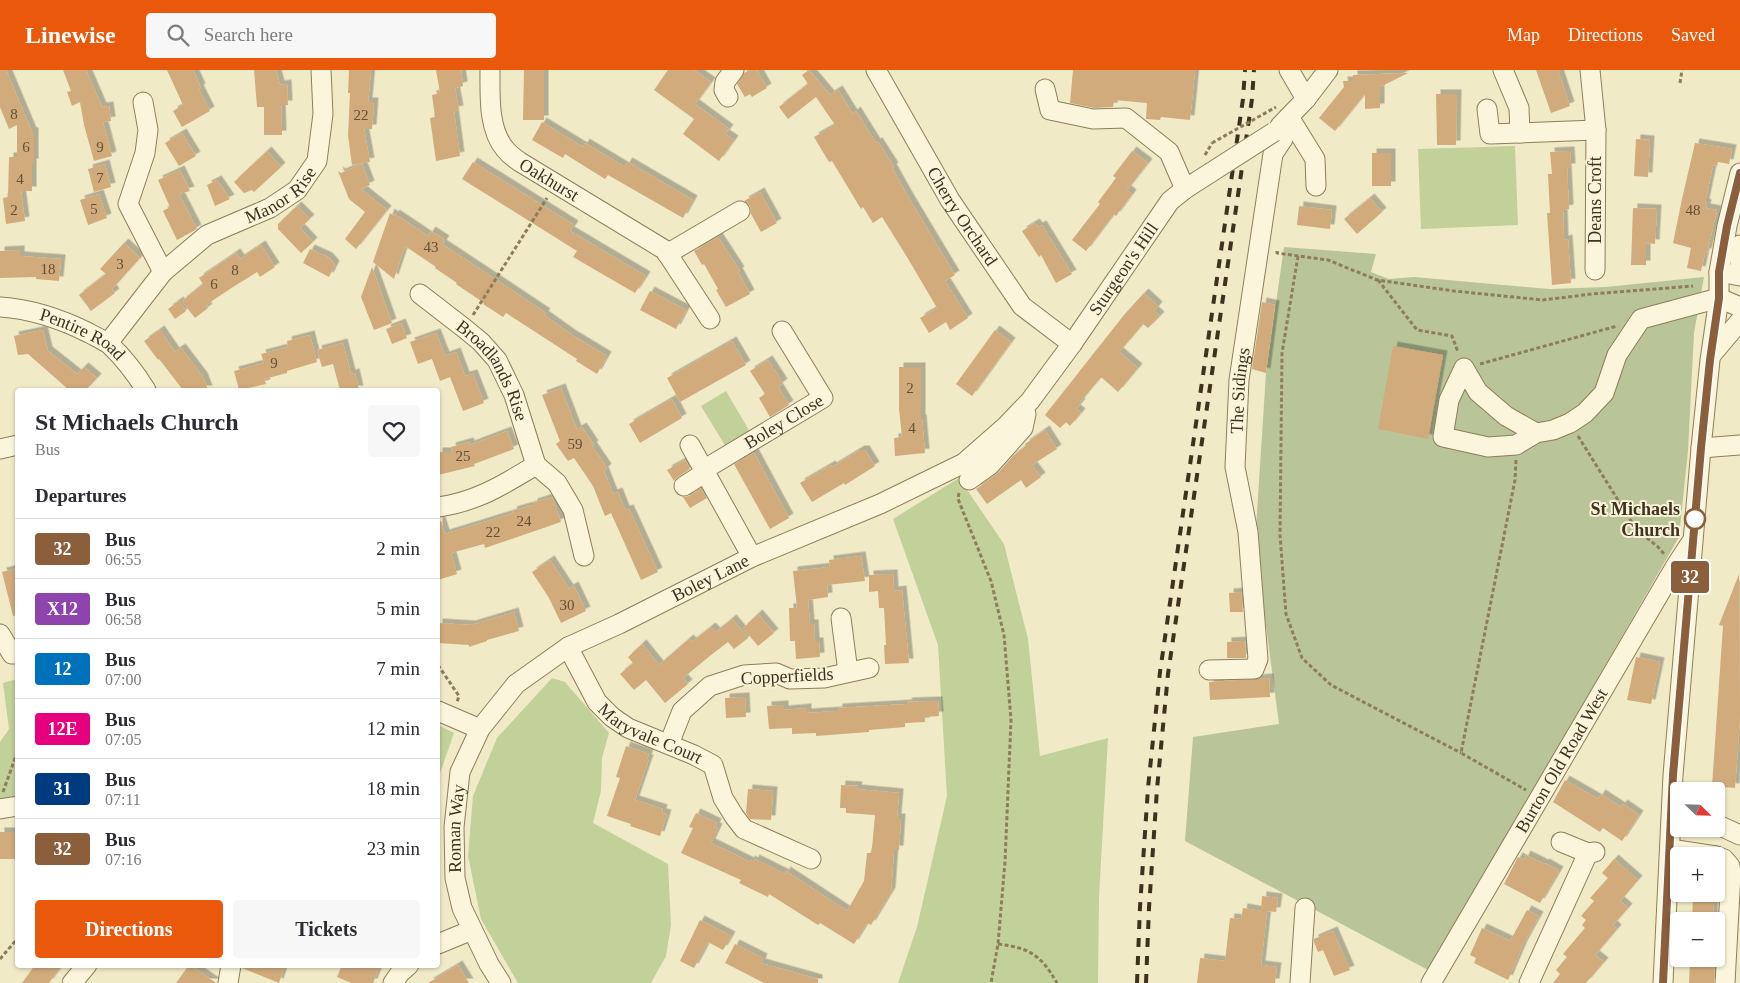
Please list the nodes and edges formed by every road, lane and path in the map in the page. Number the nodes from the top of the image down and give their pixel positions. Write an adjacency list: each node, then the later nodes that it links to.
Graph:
1 (321, 70): 31 (street, Manor Rise)
2 (490, 70): 21 (street, Oakhurst)
3 (734, 70): 12 (street)
4 (876, 70): 46 (street, Cherry Orchard)
5 (1289, 70): 13 (street)
6 (1328, 70): 13 (street, Sturgeon's Hill)
7 (1503, 70): 18 (street)
8 (1590, 70): 17 (street, Deans Croft)
9 (1682, 70): 10 (path)
10 (1680, 82)
11 (1045, 89): 23 (street)
12 (728, 97)
13 (1306, 100): 16 (street, Sturgeon's Hill)
14 (143, 102): 31 (street)
15 (1487, 109): 18 (street, Deans Croft)
16 (1282, 112): 19 (path, bridge); 22 (street); 23 (street, Sturgeon's Hill, bridge); 73 (street, The Sidings)
17 (1596, 130): 18 (street, Deans Croft); 30 (street, Deans Croft)
18 (1520, 133)
19 (1212, 143)
20 (1740, 173): 32 (street)
21 (556, 184): 26 (street, Oakhurst); 43 (path)
22 (1316, 186)
23 (1184, 189): 46 (street, Sturgeon's Hill)
24 (740, 211): 26 (street)
25 (1740, 245): 29 (street)
26 (666, 252): 40 (street)
27 (1277, 253): 28 (path)
28 (1298, 256): 34 (path); 78 (path)
29 (1740, 264)
30 (1595, 270)
31 (163, 272): 45 (street, Manor Rise)
32 (1719, 272): 33 (street); 37 (street)
33 (1740, 276)
34 (1377, 280): 35 (path); 48 (path)
35 (1699, 286)
36 (420, 294): 43 (street, Broadlands Rise)
37 (1719, 298): 39 (street); 41 (street); 47 (street)
38 (0, 307): 45 (street, Pentire Road)
39 (1740, 308)
40 (710, 319)
41 (1641, 319): 48 (path); 50 (street)
42 (1740, 321): 47 (street)
43 (464, 328): 58 (street, Broadlands Rise)
44 (782, 330): 59 (street, Boley Close)
45 (108, 343): 49 (street, Pentire Road)
46 (1072, 344): 60 (street, Sturgeon's Hill)
47 (1710, 357): 56 (street)
48 (1464, 368): 51 (street); 53 (street)
49 (145, 388)
50 (1570, 423): 51 (street); 66 (path)
51 (1536, 433): 53 (street)
52 (690, 445): 59 (street)
53 (1516, 445): 78 (path)
54 (1740, 445): 56 (street)
55 (15, 446): 57 (street)
56 (1701, 448): 63 (street)
57 (0, 449)
58 (536, 465): 62 (street); 64 (street)
59 (705, 471): 61 (street); 65 (street)
60 (967, 471): 65 (street, Boley Lane); 94 (path)
61 (684, 486)
62 (440, 508)
63 (1693, 540): 66 (street, Burton Old Road West); 80 (street)
64 (584, 556)
65 (752, 557): 69 (street, Boley Lane)
66 (1675, 567): 99 (street, Burton Old Road West)
67 (841, 618): 74 (street, Copperfields)
68 (0, 634): 70 (street)
69 (568, 647): 76 (street, Boley Lane); 77 (street, Maryvale Court)
70 (10, 654)
71 (440, 668): 75 (path)
72 (869, 668): 74 (street, Copperfields)
73 (1208, 670)
74 (848, 672): 77 (street, Copperfields)
75 (445, 714): 76 (street)
76 (480, 728): 91 (street, Roman Way)
77 (669, 744): 88 (street, Maryvale Court)
78 (1460, 753): 81 (path)
79 (15, 759): 82 (path)
80 (1676, 782)
81 (1515, 783)
82 (1, 801): 83 (street)
83 (15, 805)
84 (1725, 828): 85 (street)
85 (1740, 835)
86 (1561, 842): 107 (street)
87 (1670, 849): 108 (street)
88 (810, 858)
89 (1725, 860): 109 (street)
90 (1305, 908): 106 (street)
91 (472, 930): 93 (street); 103 (street, Roman Way)
92 (15, 942): 95 (path)
93 (440, 943)
94 (998, 944): 104 (path); 105 (path)
95 (0, 959)
96 (84, 968): 100 (street)
97 (230, 968): 101 (street)
98 (406, 968): 102 (street)
99 (1437, 981)
100 (72, 983)
101 (228, 983)
102 (393, 983)
103 (501, 983)
104 (991, 983)
105 (1057, 983)
106 (1300, 983)
107 (1529, 983)
108 (1663, 983)
109 (1725, 983)

